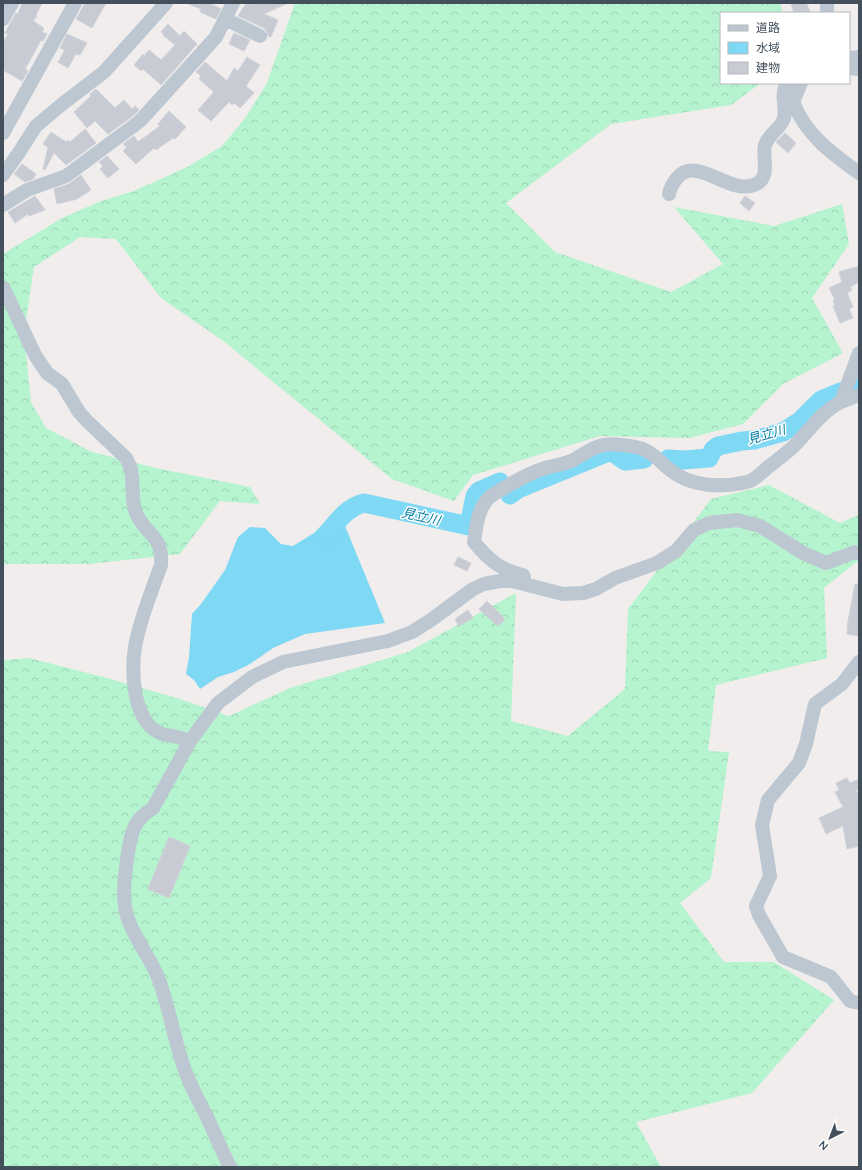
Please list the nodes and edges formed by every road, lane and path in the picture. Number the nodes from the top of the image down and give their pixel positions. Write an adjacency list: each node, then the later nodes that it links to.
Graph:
1 (12, 3): 5 (street)
2 (75, 3): 10 (street)
3 (166, 3): 12 (street)
4 (233, 3): 6 (street)
5 (3, 19)
6 (225, 19): 7 (street); 14 (street)
7 (260, 36)
8 (787, 84): 13 (street)
9 (801, 84): 11 (street)
10 (3, 133)
11 (859, 173)
12 (3, 175)
13 (669, 194)
14 (3, 205)
15 (3, 287): 22 (street)
16 (859, 353): 17 (street)
17 (844, 394): 18 (street); 20 (street)
18 (859, 395)
19 (859, 553): 20 (street)
20 (531, 586): 22 (street)
21 (859, 662): 23 (street)
22 (190, 741): 24 (street)
23 (859, 1003)
24 (230, 1167)

